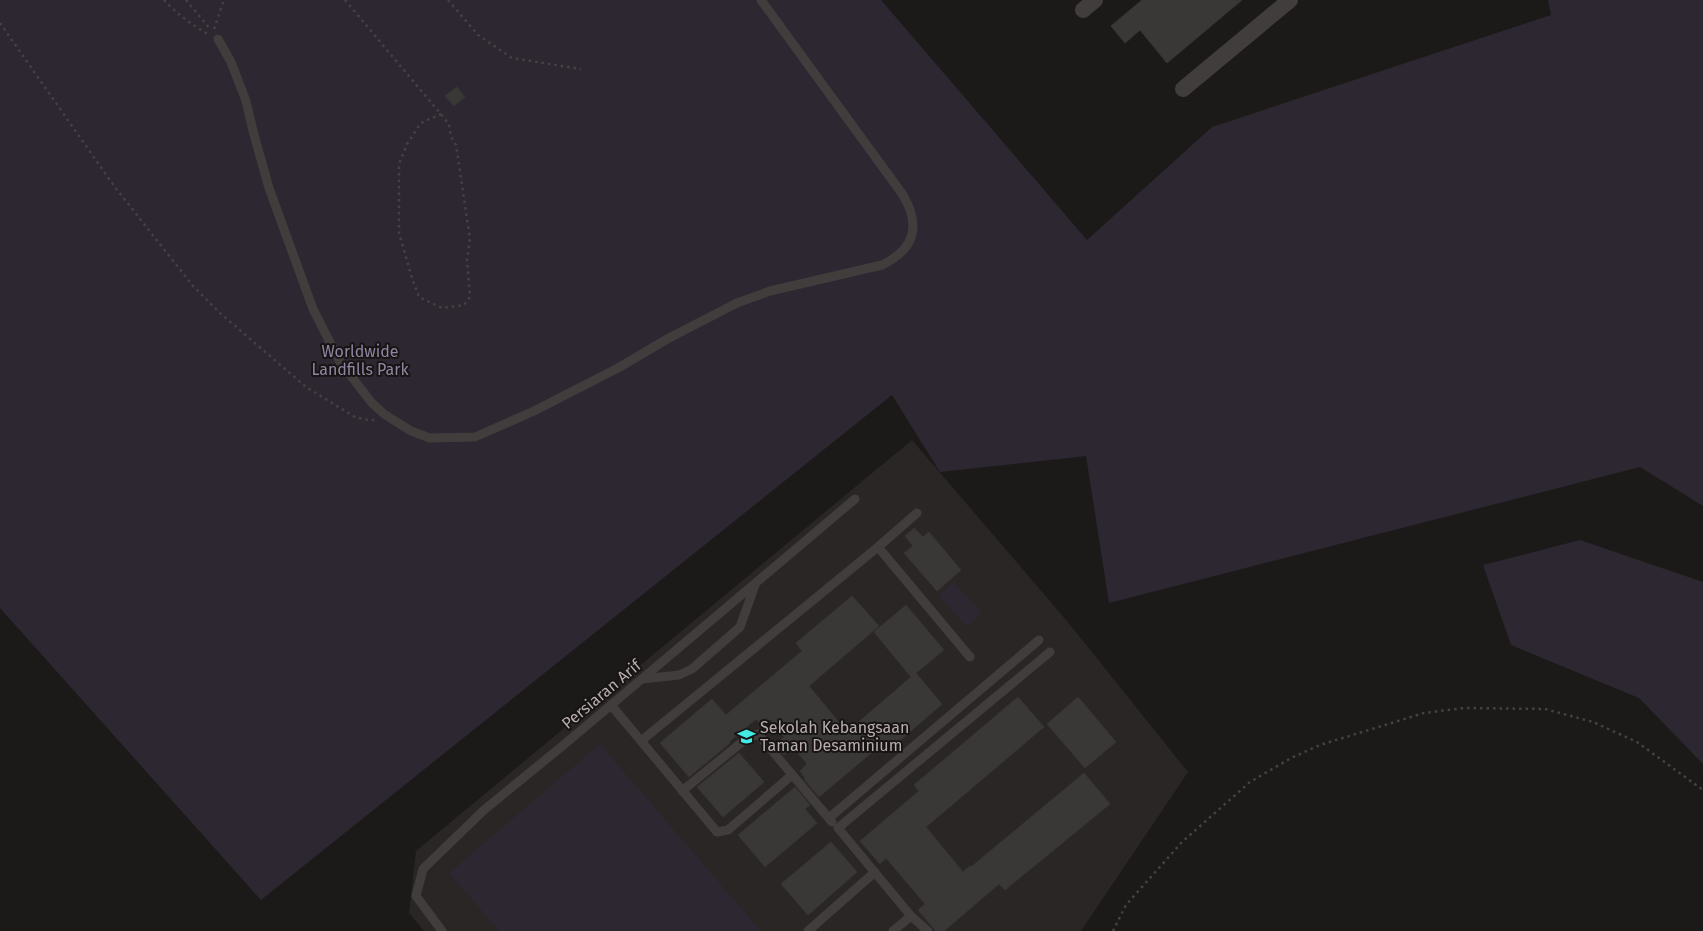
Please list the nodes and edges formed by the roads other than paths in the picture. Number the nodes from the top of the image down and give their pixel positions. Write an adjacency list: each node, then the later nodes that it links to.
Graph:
1 (761, 0): 3 (lane)
2 (1281, 3): 4 (street)
3 (218, 39)
4 (1183, 89)
5 (855, 499): 8 (lane, Persiaran Arif)
6 (918, 514): 7 (lane)
7 (878, 547): 11 (lane); 14 (lane)
8 (756, 584): 12 (lane, Persiaran Arif); 12 (lane)
9 (1039, 640): 17 (lane)
10 (1050, 652): 18 (lane)
11 (970, 656)
12 (642, 679): 13 (lane, Persiaran Arif)
13 (611, 705): 14 (lane); 21 (lane, Persiaran Arif)
14 (641, 741): 16 (lane)
15 (792, 774): 16 (lane); 16 (lane); 17 (lane)
16 (682, 790)
17 (829, 818): 18 (lane)
18 (838, 828): 19 (lane)
19 (875, 872): 20 (lane); 22 (lane)
20 (911, 916): 23 (lane); 24 (lane)
21 (442, 931)
22 (808, 931)
23 (893, 931)
24 (928, 931)

